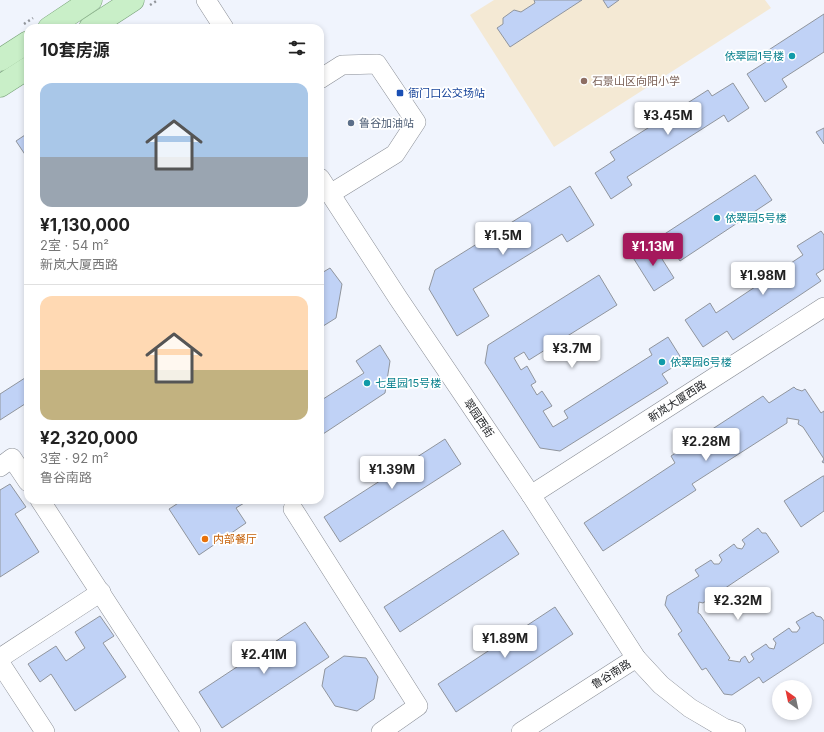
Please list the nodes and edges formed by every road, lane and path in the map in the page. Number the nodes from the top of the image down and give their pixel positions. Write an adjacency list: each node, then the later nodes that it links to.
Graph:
1 (91, 0): 4 (main road)
2 (133, 0): 5 (main road)
3 (206, 0): 6 (street)
4 (42, 22)
5 (96, 24)
6 (221, 24)
7 (23, 34): 8 (main road)
8 (0, 60)
9 (24, 71): 11 (main road)
10 (324, 77): 13 (street)
11 (0, 86)
12 (324, 184): 13 (street, 翠园西街)
13 (330, 194): 17 (street, 翠园西街)
14 (824, 307): 17 (street, 新岚大厦西路)
15 (0, 467): 16 (street)
16 (24, 476)
17 (530, 495): 22 (street, 翠园西街)
18 (43, 504): 20 (street)
19 (293, 510): 26 (street)
20 (101, 592): 21 (street); 25 (street)
21 (0, 658)
22 (636, 658): 27 (street, 鲁谷南路); 28 (street, 鲁谷南路)
23 (0, 663): 24 (street)
24 (45, 732)
25 (190, 732)
26 (381, 732)
27 (521, 732)
28 (736, 732)

